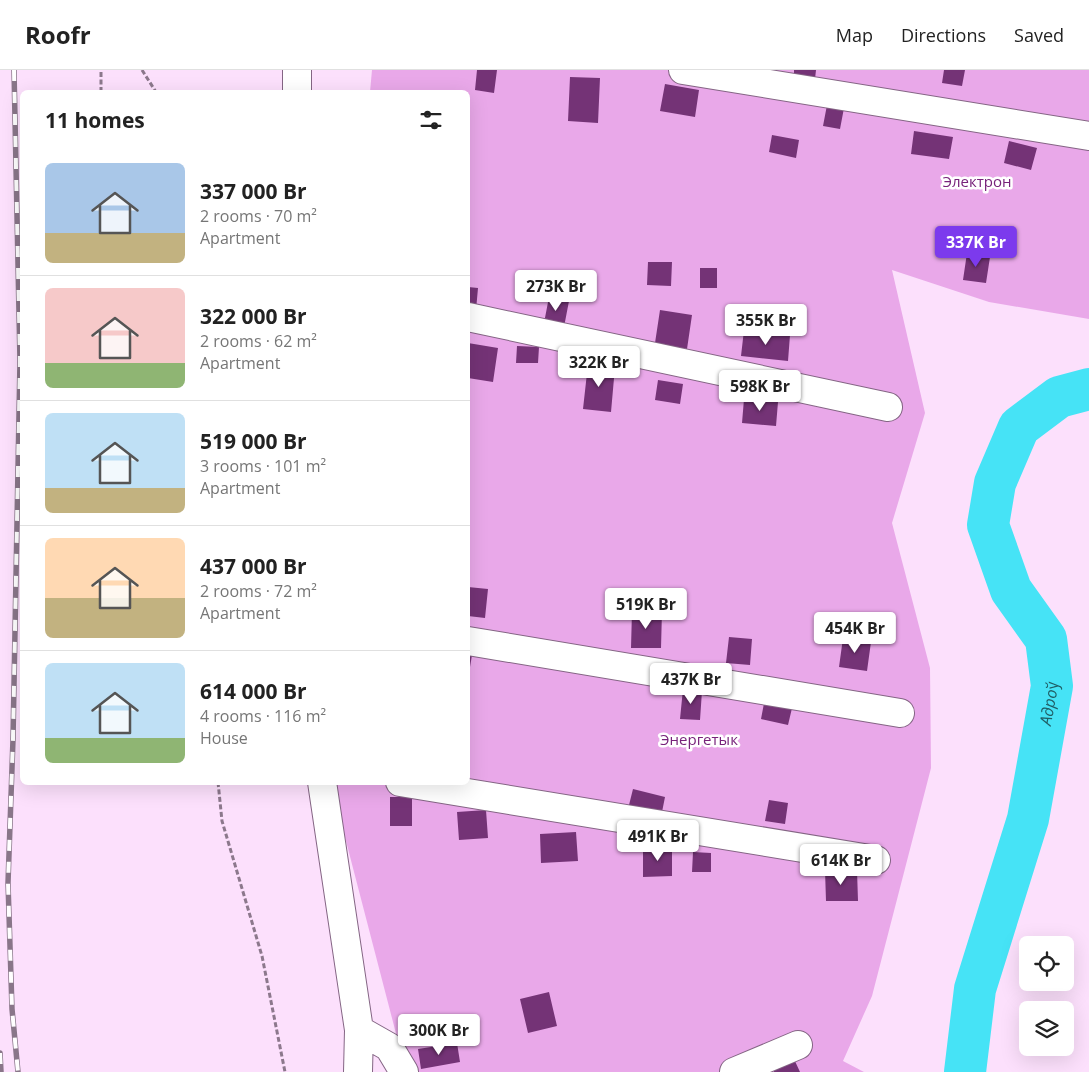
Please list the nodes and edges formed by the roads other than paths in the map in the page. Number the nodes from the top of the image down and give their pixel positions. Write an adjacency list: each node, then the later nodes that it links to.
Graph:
1 (297, 70): 3 (street)
2 (683, 70): 4 (street)
3 (296, 90)
4 (1089, 136)
5 (470, 317): 6 (street)
6 (888, 407)
7 (470, 641): 8 (street)
8 (900, 713)
9 (322, 785): 12 (street)
10 (418, 785): 11 (street)
11 (876, 860)
12 (359, 1030): 14 (street); 15 (street)
13 (798, 1045): 16 (street)
14 (358, 1072)
15 (404, 1072)
16 (734, 1072)

